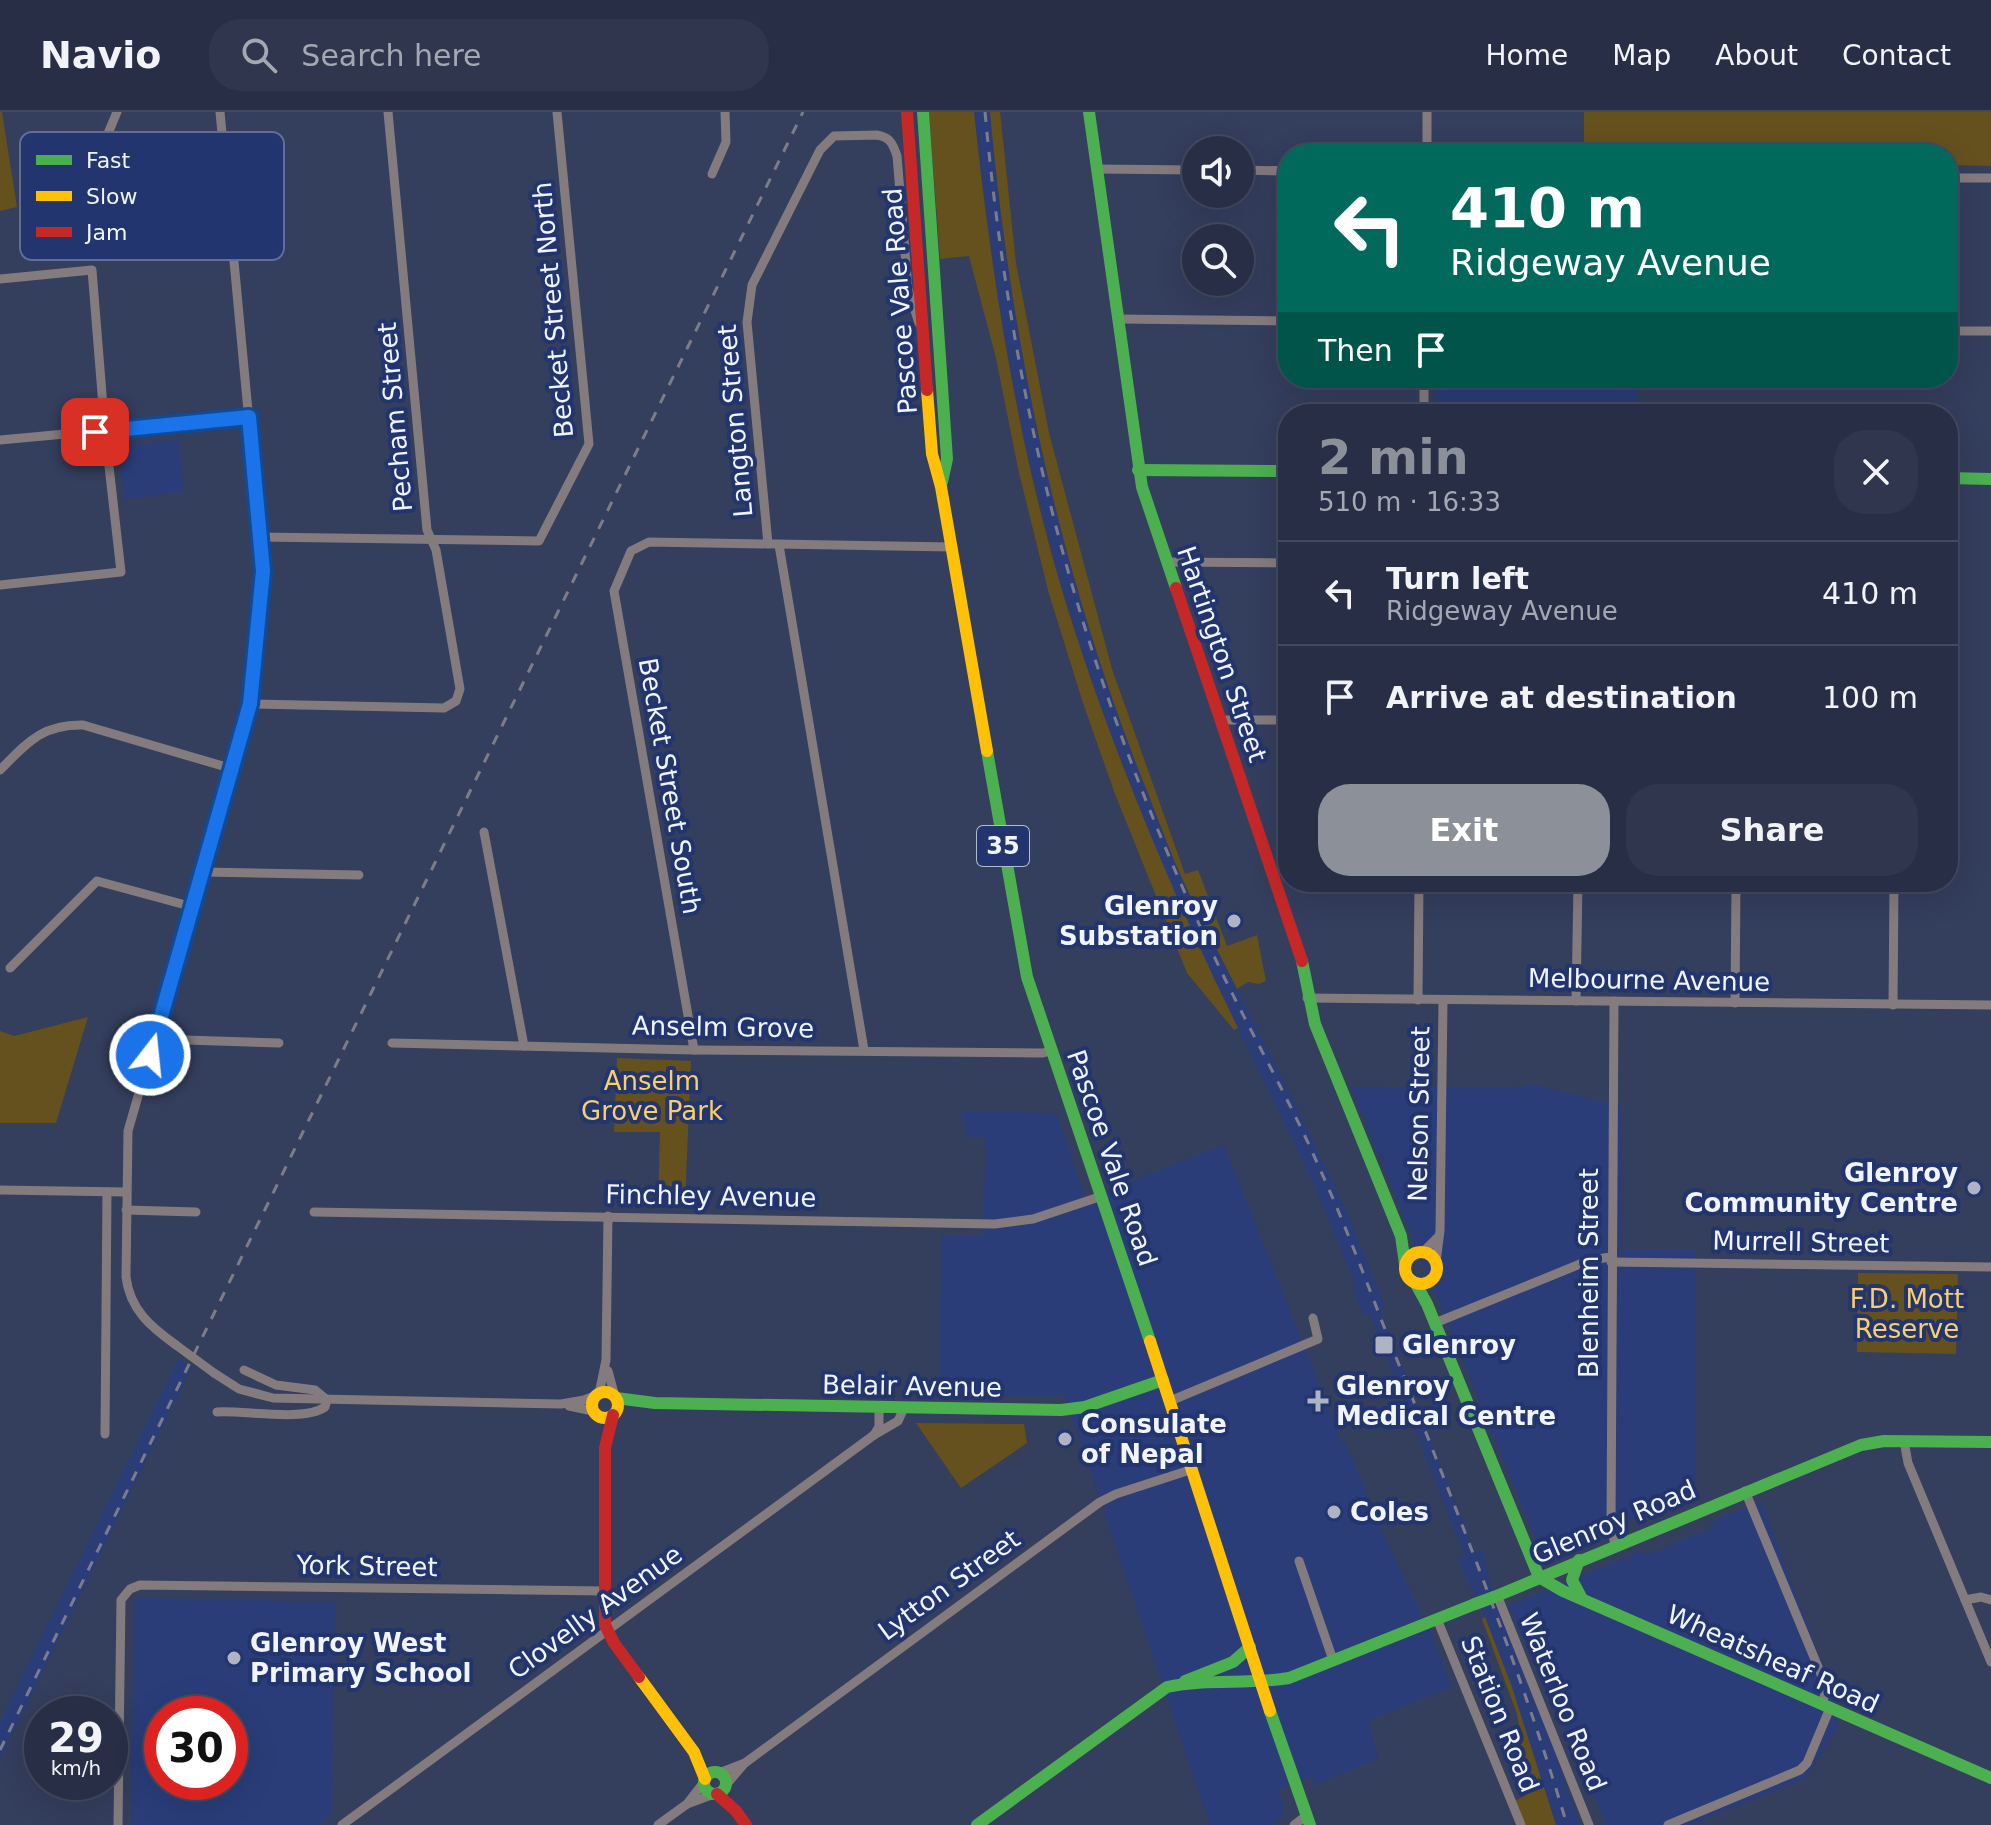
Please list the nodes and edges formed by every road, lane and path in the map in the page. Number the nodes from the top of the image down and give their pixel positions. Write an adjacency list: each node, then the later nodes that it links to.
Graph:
1 (117, 112): 10 (street)
2 (220, 112): 11 (street)
3 (388, 112): 36 (street, Pecham Street)
4 (557, 112): 36 (street, Becket Street North)
5 (725, 112): 17 (street)
6 (907, 112): 24 (street, Pascoe Vale Road / 35)
7 (923, 112): 34 (street, Pascoe Vale Road / 35)
8 (1089, 112): 13 (street, Hartington Street)
9 (1427, 112): 12 (street)
10 (109, 132)
11 (222, 132)
12 (1427, 144)
13 (1097, 169): 14 (street); 22 (street, Hartington Street)
14 (1182, 170)
15 (1254, 170): 16 (street)
16 (1278, 171)
17 (712, 174)
18 (1958, 178): 19 (street)
19 (1991, 178)
20 (234, 260): 27 (street)
21 (0, 279): 28 (street)
22 (1118, 319): 23 (street); 30 (street, Hartington Street)
23 (1278, 321)
24 (923, 330): 34 (street, Pascoe Vale Road / 35); 37 (street, Langton Street)
25 (1960, 331): 26 (street)
26 (1991, 331)
27 (249, 417): 28 (street); 35 (street)
28 (105, 431): 29 (street); 41 (street)
29 (0, 440)
30 (1138, 470): 31 (street); 39 (street, Hartington Street)
31 (1278, 471)
32 (1958, 478): 33 (street)
33 (1991, 479)
34 (941, 487): 38 (street, Pascoe Vale Road / 35)
35 (260, 537): 36 (street); 42 (street)
36 (432, 540): 42 (street, Pecham Street)
37 (773, 544): 38 (street); 70 (street, Becket Street South); 71 (street, Langton Street)
38 (951, 547): 72 (street, Pascoe Vale Road / 35)
39 (1167, 562): 40 (street); 43 (street, Hartington Street)
40 (1278, 563)
41 (0, 585)
42 (250, 704): 45 (street)
43 (1221, 720): 44 (street); 50 (street, Hartington Street)
44 (1278, 720)
45 (233, 769): 46 (street); 48 (street)
46 (0, 770)
47 (484, 832): 69 (street)
48 (204, 872): 49 (street); 56 (street)
49 (359, 875)
50 (1278, 888)
51 (1279, 892): 58 (street, Hartington Street)
52 (1419, 892): 59 (street)
53 (1578, 892): 61 (street)
54 (1736, 892): 63 (street)
55 (1894, 892): 64 (street)
56 (193, 907): 57 (street); 66 (street)
57 (10, 968)
58 (1307, 998): 59 (street, Melbourne Avenue); 82 (street, Hartington Street)
59 (1418, 1000): 60 (street, Melbourne Avenue)
60 (1443, 1000): 61 (street, Melbourne Avenue); 81 (street, Nelson Street)
61 (1576, 1001): 62 (street, Melbourne Avenue)
62 (1614, 1001): 63 (street, Melbourne Avenue); 84 (street, Blenheim Street)
63 (1735, 1003): 64 (street, Melbourne Avenue)
64 (1893, 1005): 65 (street, Melbourne Avenue)
65 (1991, 1005)
66 (154, 1039): 67 (street); 75 (street)
67 (279, 1043)
68 (392, 1043): 69 (street, Anselm Grove)
69 (524, 1046): 70 (street, Anselm Grove)
70 (694, 1050): 71 (street, Anselm Grove)
71 (864, 1050): 72 (street, Anselm Grove)
72 (1053, 1050): 76 (street, Pascoe Vale Road / 35)
73 (0, 1190): 74 (street)
74 (107, 1192): 75 (street); 107 (street)
75 (126, 1192): 77 (street)
76 (1102, 1196): 80 (street, Finchley Avenue); 95 (street, Pascoe Vale Road / 35)
77 (126, 1210): 78 (street); 98 (street, bridge)
78 (196, 1212)
79 (314, 1212): 80 (street, Finchley Avenue)
80 (608, 1216): 93 (street)
81 (1440, 1229): 83 (street, Nelson Street); 85 (street, Nelson Street)
82 (1401, 1236): 83 (street, Hartington Street); 86 (street, Hartington Street)
83 (1421, 1252): 85 (street); 86 (street)
84 (1611, 1260): 87 (street, Murrell Street); 92 (street, Murrell Street); 114 (street, Blenheim Street)
85 (1436, 1262): 88 (street)
86 (1405, 1264): 89 (street)
87 (1991, 1267)
88 (1431, 1281): 89 (street); 90 (street)
89 (1416, 1284): 90 (street)
90 (1427, 1304): 92 (street)
91 (1313, 1318): 99 (street)
92 (1435, 1323): 117 (street)
93 (606, 1360): 96 (street); 97 (street)
94 (244, 1370): 98 (street)
95 (1163, 1380): 99 (street, Pascoe Vale Road / 35); 103 (street, Belair Avenue)
96 (598, 1394): 97 (street); 101 (street); 105 (street)
97 (615, 1398): 100 (street, Belair Avenue); 106 (street)
98 (327, 1400): 101 (street); 104 (street)
99 (1170, 1401): 112 (street, Pascoe Vale Road / 35)
100 (655, 1403): 102 (street, Belair Avenue); 106 (street, Belair Avenue)
101 (561, 1404): 105 (street)
102 (879, 1407): 103 (street, Belair Avenue); 108 (street)
103 (904, 1408): 108 (street, Clovelly Avenue)
104 (217, 1412)
105 (595, 1413): 106 (street); 111 (street)
106 (614, 1414): 111 (street)
107 (105, 1434)
108 (874, 1435): 124 (street, Clovelly Avenue)
109 (1904, 1441): 110 (street, Glenroy Road); 113 (street, Glenroy Road); 121 (street)
110 (1991, 1442)
111 (605, 1448): 118 (street)
112 (1193, 1469): 125 (street, Pascoe Vale Road / 35); 132 (street, Lytton Street)
113 (1745, 1491): 114 (street, Glenroy Road); 130 (street)
114 (1615, 1545): 115 (street, Glenroy Road)
115 (1579, 1560): 117 (street, Glenroy Road); 120 (street)
116 (1299, 1561): 126 (street)
117 (1539, 1577): 119 (street, Glenroy Road); 120 (street, Wheatsheaf Road)
118 (604, 1591): 124 (street); 139 (street, York Street)
119 (1495, 1596): 123 (street, Glenroy Road, bridge); 146 (street, Waterloo Road)
120 (1582, 1599): 130 (street, Wheatsheaf Road)
121 (1965, 1600): 122 (street); 127 (street)
122 (1991, 1600)
123 (1437, 1619): 126 (street, Glenroy Road); 145 (street, Station Road)
124 (607, 1631): 131 (street); 140 (street, Clovelly Avenue)
125 (1250, 1647): 128 (street, Pascoe Vale Road / 35); 129 (street)
126 (1333, 1660): 128 (street, Glenroy Road)
127 (1991, 1662)
128 (1262, 1683): 129 (street, Glenroy Road); 138 (street, Pascoe Vale Road / 35)
129 (1175, 1685): 143 (street)
130 (1826, 1706): 134 (street, Wheatsheaf Road); 147 (street)
131 (694, 1752): 133 (street); 135 (street)
132 (745, 1763): 133 (street, Lytton Street); 136 (street, Lytton Street)
133 (718, 1772): 135 (street); 136 (street)
134 (1991, 1778)
135 (705, 1780): 136 (street); 137 (street, Lytton Street)
136 (721, 1790): 137 (street, Lytton Street); 142 (street)
137 (687, 1804): 141 (street, Lytton Street)
138 (1308, 1820): 144 (street)
139 (118, 1825)
140 (342, 1825)
141 (658, 1825)
142 (746, 1825)
143 (977, 1825)
144 (1294, 1825)
145 (1521, 1825)
146 (1589, 1825)
147 (1668, 1825)

